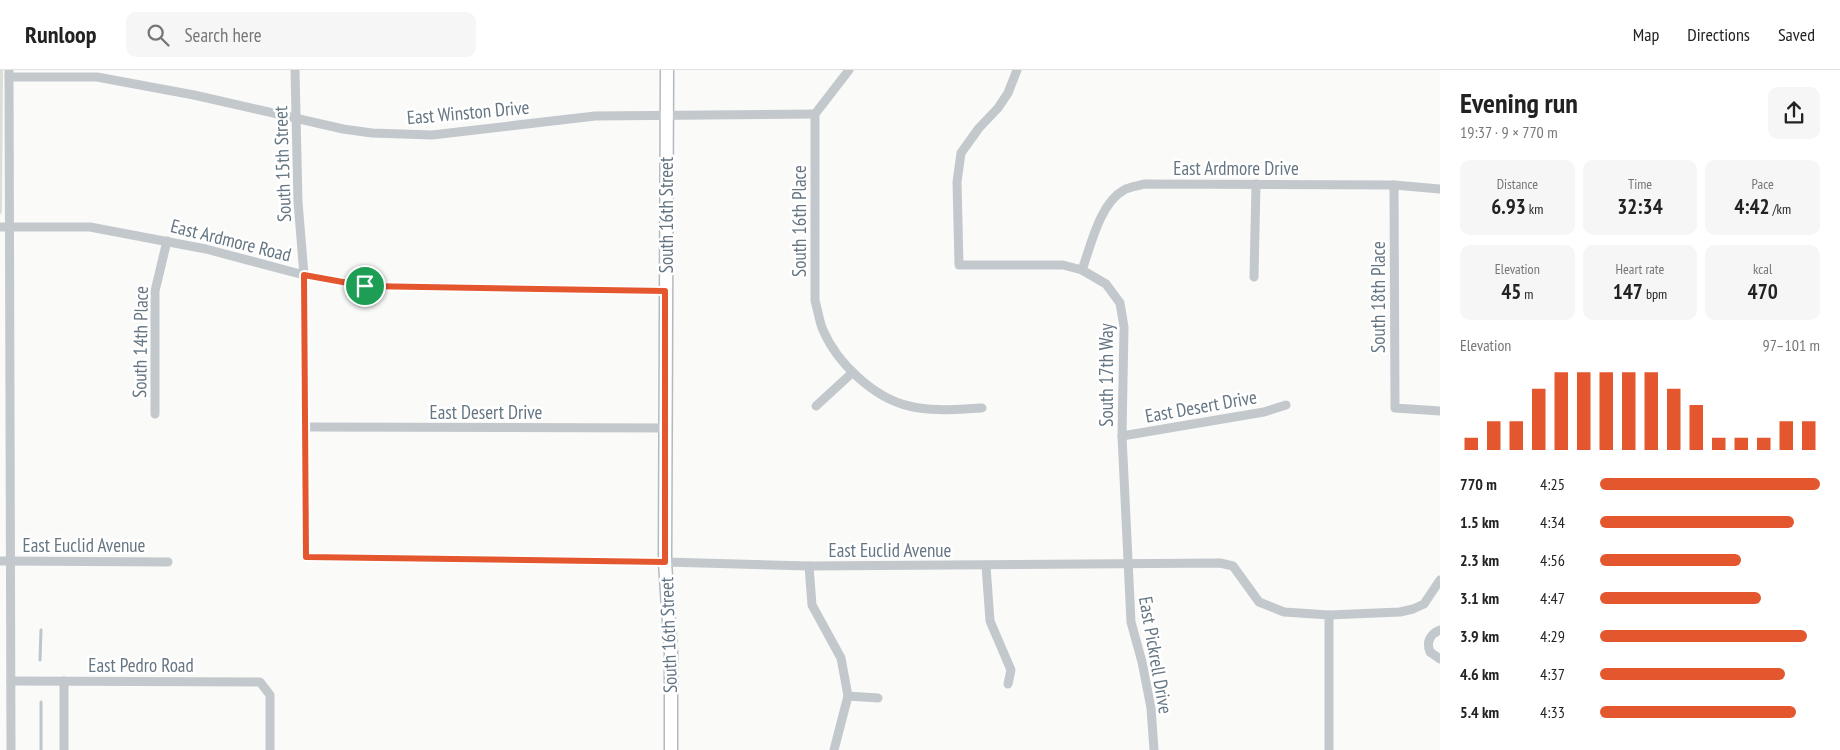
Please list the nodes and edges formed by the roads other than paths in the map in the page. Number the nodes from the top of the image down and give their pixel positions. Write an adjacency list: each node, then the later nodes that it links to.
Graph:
1 (295, 70): 8 (street, South 15th Street)
2 (667, 70): 7 (main road, South 16th Street)
3 (849, 70): 6 (street)
4 (1017, 70): 15 (street, South 17th Way)
5 (9, 74): 8 (street, East Winston Drive); 13 (street)
6 (815, 114): 7 (street, East Winston Drive); 19 (street, South 16th Place)
7 (666, 115): 8 (street, East Winston Drive); 18 (main road, South 16th Street)
8 (296, 117): 16 (street, South 15th Street)
9 (1256, 184): 10 (street, East Ardmore Drive); 15 (street, East Ardmore Drive); 17 (street)
10 (1394, 185): 11 (street, East Ardmore Drive); 23 (street, South 18th Place)
11 (1440, 189)
12 (0, 226): 13 (street, East Ardmore Road)
13 (10, 226): 14 (street, East Ardmore Road); 30 (street)
14 (167, 241): 16 (street, East Ardmore Road); 24 (street, South 14th Place)
15 (1082, 270): 27 (street, South 17th Way)
16 (304, 275): 18 (street, East Ardmore Road); 25 (street, South 15th Street)
17 (1254, 277)
18 (665, 291): 26 (main road, South 16th Street)
19 (852, 373): 21 (street); 22 (street, South 16th Place)
20 (1286, 405): 27 (street, East Desert Drive)
21 (816, 406)
22 (982, 408)
23 (1440, 411)
24 (155, 414)
25 (306, 427): 26 (street, East Desert Drive); 28 (street, South 15th Street)
26 (666, 428): 32 (main road, South 16th Street)
27 (1122, 436): 33 (street, South 17th Way)
28 (306, 557): 32 (street, East Euclid Avenue)
29 (0, 561): 30 (street, East Euclid Avenue)
30 (11, 561): 31 (street, East Euclid Avenue); 40 (street)
31 (168, 562)
32 (665, 562): 34 (street, East Euclid Avenue); 48 (main road, South 16th Street)
33 (1127, 565): 35 (street, East Euclid Avenue); 37 (street, East Euclid Avenue); 50 (street, East Pickrell Drive)
34 (810, 566): 35 (street, East Euclid Avenue); 43 (street)
35 (986, 566): 42 (street)
36 (1440, 580): 37 (street, East Euclid Avenue)
37 (1329, 614): 51 (street)
38 (1440, 630): 39 (street)
39 (1440, 659)
40 (12, 681): 41 (street, East Pedro Road); 45 (street)
41 (64, 681): 46 (street); 47 (street, East Pedro Road)
42 (1008, 684)
43 (848, 696): 44 (street); 49 (street)
44 (878, 698)
45 (11, 750)
46 (64, 750)
47 (270, 750)
48 (671, 750)
49 (834, 750)
50 (1154, 750)
51 (1329, 750)

